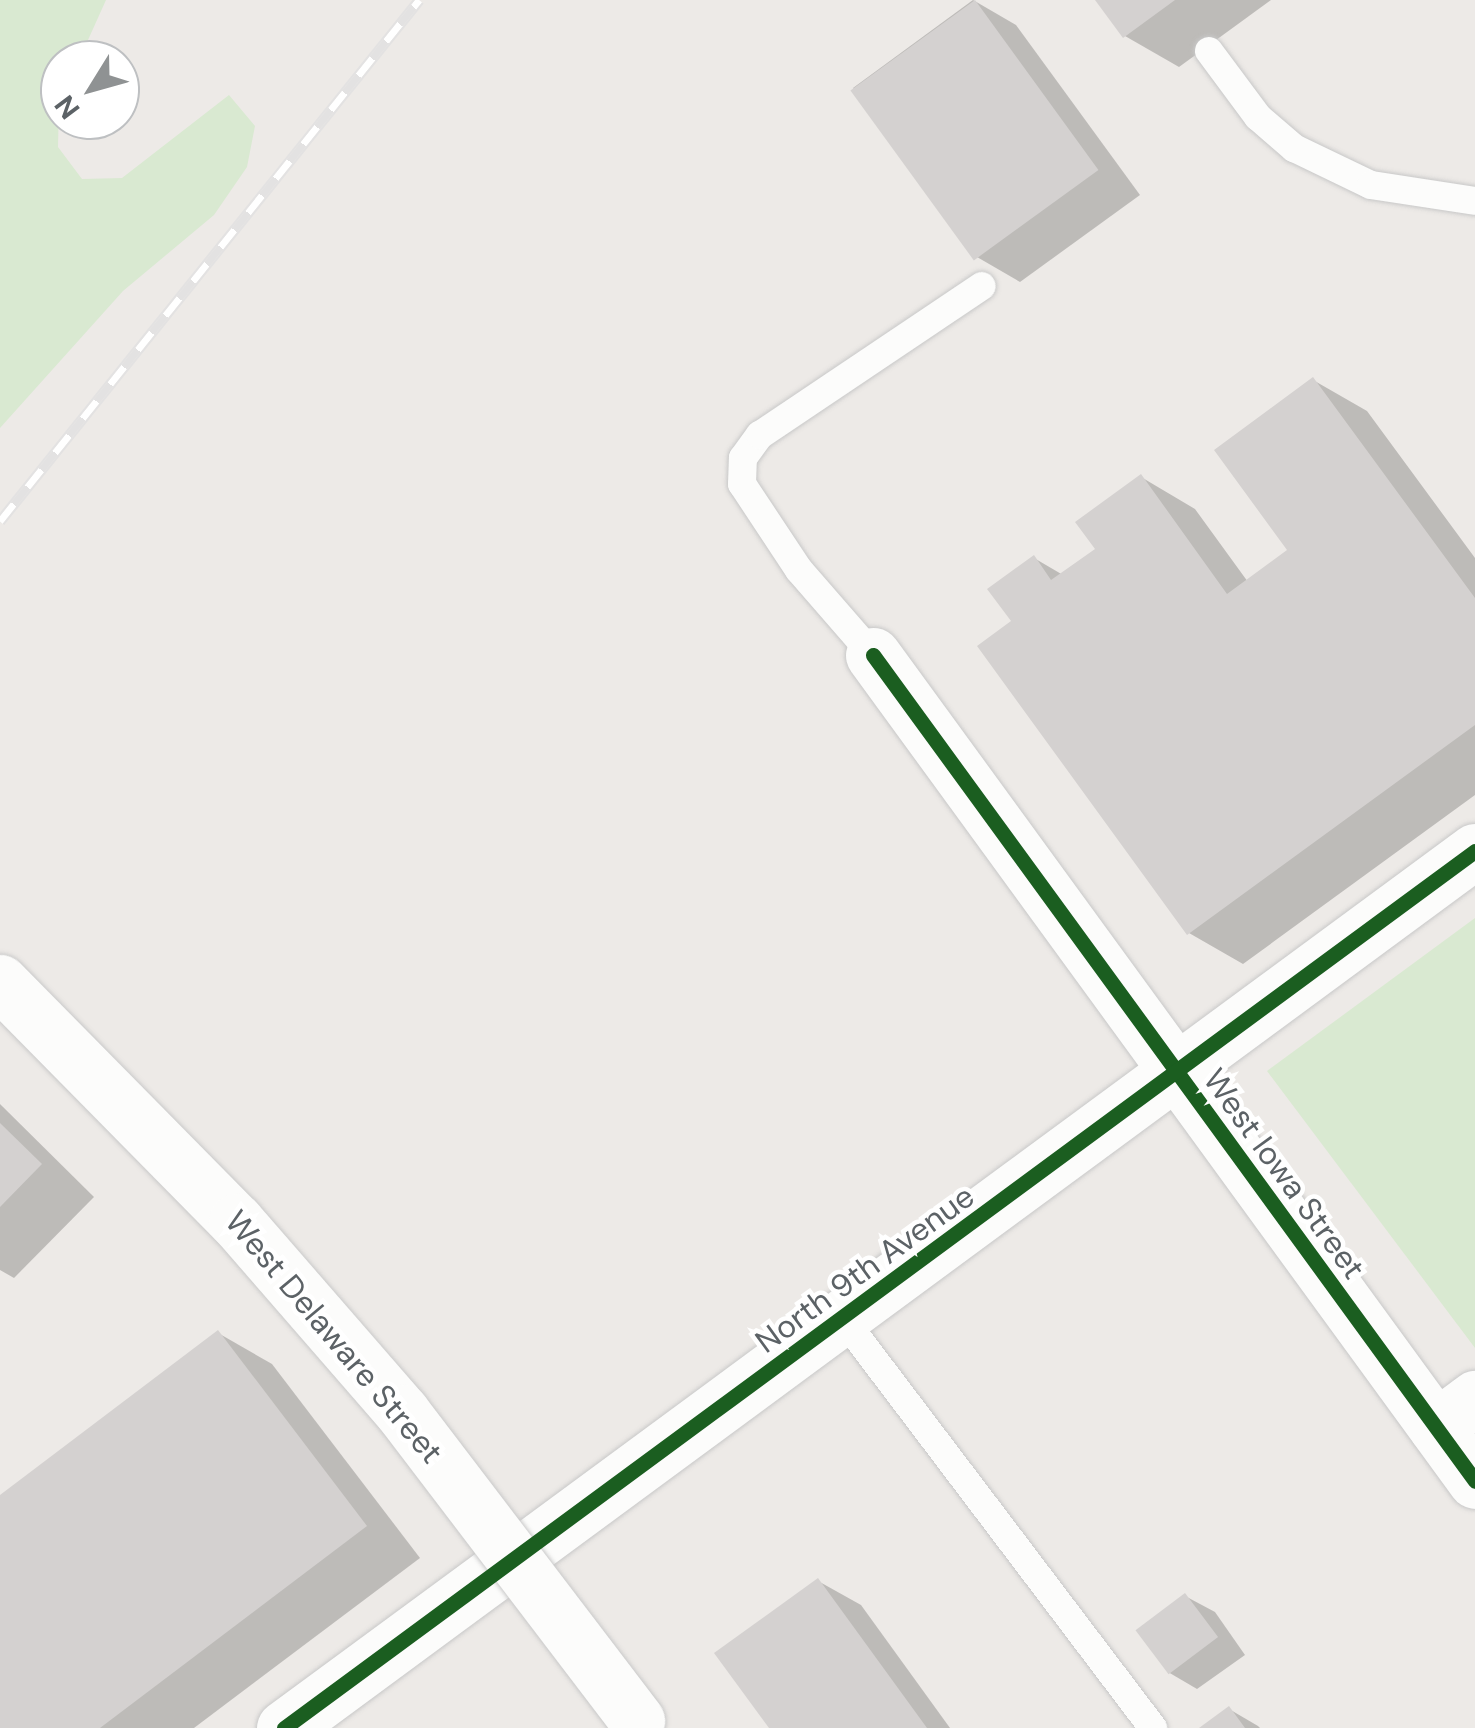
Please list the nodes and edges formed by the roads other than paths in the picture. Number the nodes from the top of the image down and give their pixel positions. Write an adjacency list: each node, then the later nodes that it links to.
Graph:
1 (1209, 51): 2 (lane)
2 (1475, 201)
3 (982, 286): 4 (lane)
4 (873, 655): 7 (street, West Iowa Street)
5 (1475, 850): 7 (street, North 9th Avenue)
6 (0, 982): 11 (street, West Delaware Street, bridge)
7 (1178, 1072): 8 (street, North 9th Avenue); 9 (street, West Iowa Street)
8 (844, 1320): 12 (street, North 9th Avenue); 13 (lane)
9 (1455, 1413): 10 (street, West Iowa Street)
10 (1475, 1481)
11 (637, 1720)
12 (284, 1728)
13 (1153, 1728)

